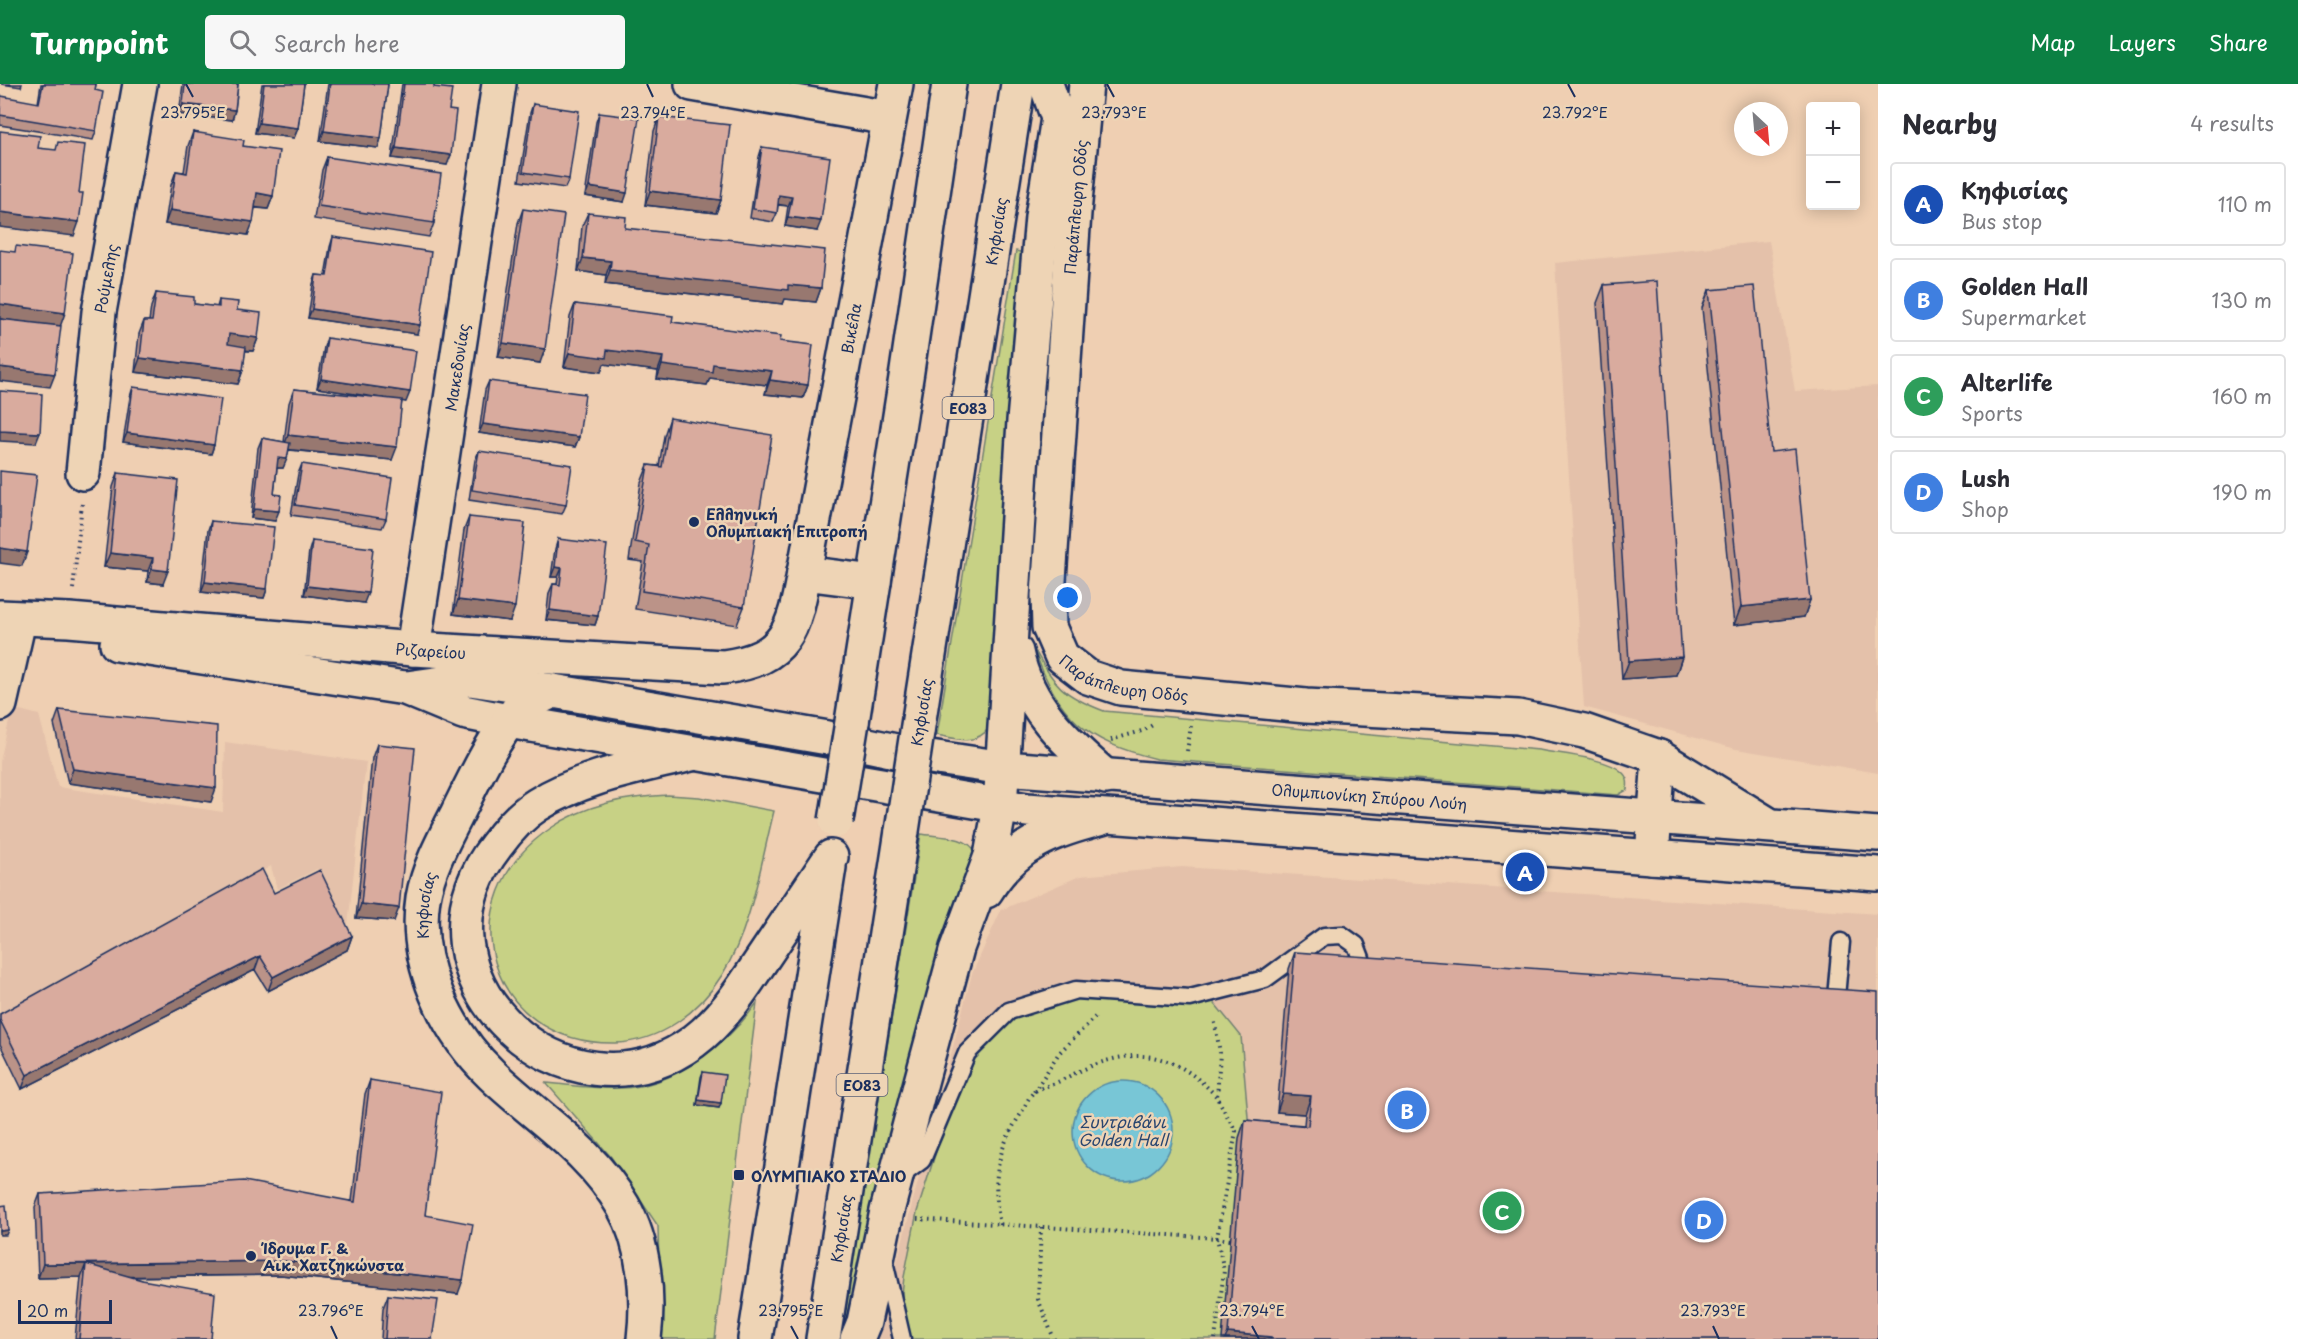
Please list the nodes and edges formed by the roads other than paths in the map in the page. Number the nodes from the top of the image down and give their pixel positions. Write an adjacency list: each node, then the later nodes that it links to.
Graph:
1 (140, 84): 10 (main road, Ρούμελης)
2 (499, 84): 15 (main road, Μακεδονίας)
3 (692, 84): 9 (main road)
4 (896, 84): 9 (main road, Βικέλα)
5 (949, 84): 12 (main road)
6 (1018, 84): 41 (main road, Κηφισίας / ΕΟ83, bridge)
7 (1046, 84): 14 (main road)
8 (1086, 84): 22 (main road, Παράπλευρη Οδός)
9 (890, 118): 11 (main road, Βικέλα)
10 (83, 473)
11 (804, 573): 12 (main road); 15 (main road, Ριζαρείου)
12 (874, 582): 20 (main road)
13 (6, 624): 15 (main road, Ριζαρείου); 16 (main road, Ριζαρείου); 18 (main road)
14 (1012, 632): 23 (main road); 24 (main road)
15 (413, 649)
16 (405, 688): 17 (main road, Ριζαρείου); 19 (main road, Ριζαρείου)
17 (553, 691): 19 (main road, Κηφισίας); 20 (main road, Ριζαρείου)
18 (0, 704)
19 (508, 721): 21 (main road, Ριζαρείου); 39 (main road, Κηφισίας)
20 (857, 733): 23 (main road, Ολυμπιονίκη Σπύρου Λούη); 30 (main road, bridge)
21 (691, 753): 25 (main road, Ριζαρείου); 30 (main road)
22 (1659, 757): 26 (main road); 28 (main road, Παράπλευρη Οδός)
23 (1004, 768): 24 (main road, Ολυμπιονίκη Σπύρου Λούη); 25 (main road)
24 (1096, 768): 26 (main road, Ολυμπιονίκη Σπύρου Λούη)
25 (1000, 807): 27 (main road); 33 (main road)
26 (1655, 816): 28 (main road, Ολυμπιονίκη Σπύρου Λούη); 31 (main road)
27 (1102, 818): 31 (main road); 33 (main road)
28 (1770, 825): 29 (main road, Ολυμπιονίκη Σπύρου Λούη)
29 (1878, 834)
30 (831, 857): 40 (main road)
31 (1652, 857): 32 (main road)
32 (1878, 874)
33 (972, 912): 37 (main road)
34 (1841, 942): 36 (lane)
35 (1361, 975): 37 (lane)
36 (1835, 1008)
37 (895, 1180): 38 (main road)
38 (880, 1243): 42 (main road); 43 (lane)
39 (644, 1339)
40 (754, 1339)
41 (823, 1339)
42 (857, 1339)
43 (902, 1339)

